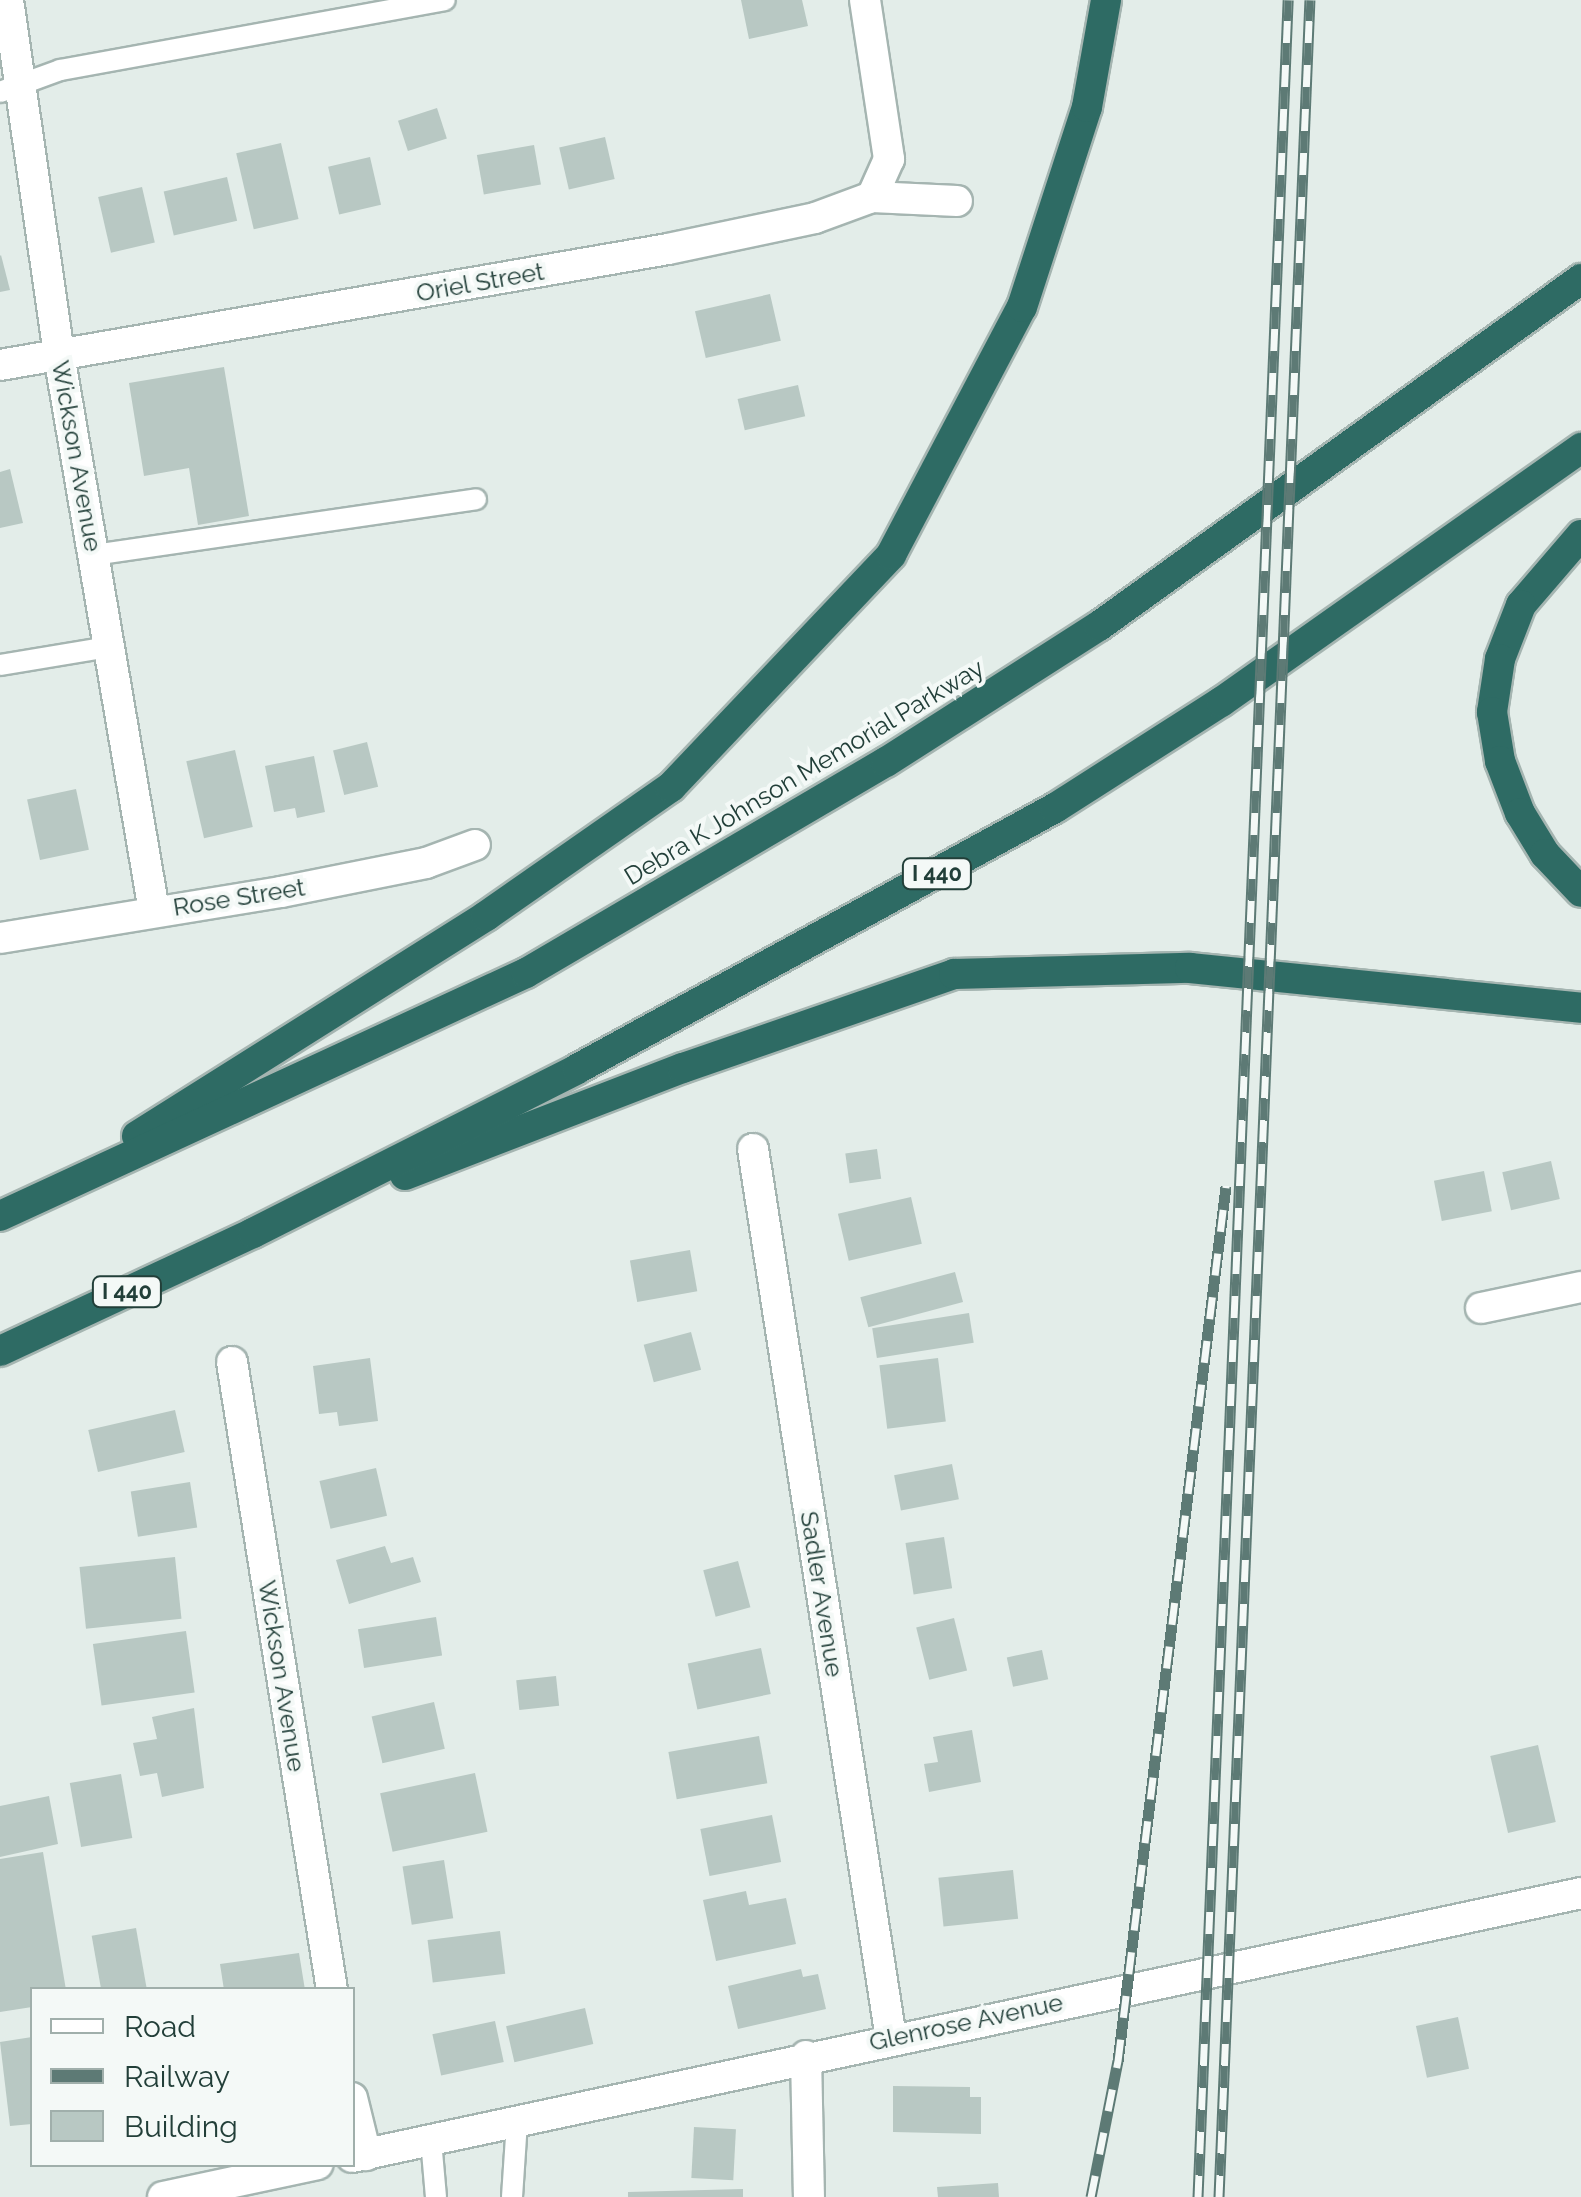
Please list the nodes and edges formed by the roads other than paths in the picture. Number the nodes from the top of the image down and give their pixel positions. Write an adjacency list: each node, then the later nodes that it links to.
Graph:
1 (8, 0): 5 (street, Wickson Avenue)
2 (444, 0): 5 (lane)
3 (865, 0): 6 (street)
4 (1106, 0): 23 (highway)
5 (10, 90): 9 (street, Wickson Avenue)
6 (872, 197): 7 (street, Oriel Street); 9 (street, Oriel Street)
7 (957, 200)
8 (1581, 279): 23 (highway, Debra K Johnson Memorial Parkway)
9 (59, 355): 10 (street, Oriel Street); 14 (street, Wickson Avenue)
10 (0, 365)
11 (1581, 448): 25 (highway, I 440)
12 (476, 499): 14 (lane)
13 (1581, 535): 18 (highway)
14 (94, 556): 15 (street, Wickson Avenue)
15 (109, 647): 16 (lane); 19 (street, Wickson Avenue)
16 (0, 665)
17 (475, 845): 19 (street, Rose Street)
18 (1581, 892)
19 (154, 911): 20 (street, Rose Street)
20 (0, 938)
21 (1581, 1008): 25 (highway)
22 (754, 1150): 32 (street, Sadler Avenue)
23 (29, 1204): 24 (highway, Debra K Johnson Memorial Parkway)
24 (0, 1216)
25 (253, 1234): 28 (highway, I 440)
26 (1581, 1286): 27 (street)
27 (1480, 1308)
28 (0, 1351)
29 (232, 1362): 31 (street, Wickson Avenue)
30 (1581, 1893): 32 (street, Glenrose Avenue)
31 (332, 1987)
32 (891, 2038): 33 (street, Glenrose Avenue)
33 (806, 2056): 34 (street, Glenrose Avenue); 43 (street)
34 (517, 2121): 36 (street, Glenrose Avenue); 42 (lane)
35 (355, 2123): 37 (street)
36 (431, 2140): 37 (street, Glenrose Avenue); 41 (lane)
37 (359, 2156)
38 (306, 2167): 39 (street)
39 (205, 2193): 40 (street)
40 (163, 2197)
41 (436, 2197)
42 (512, 2197)
43 (809, 2197)

